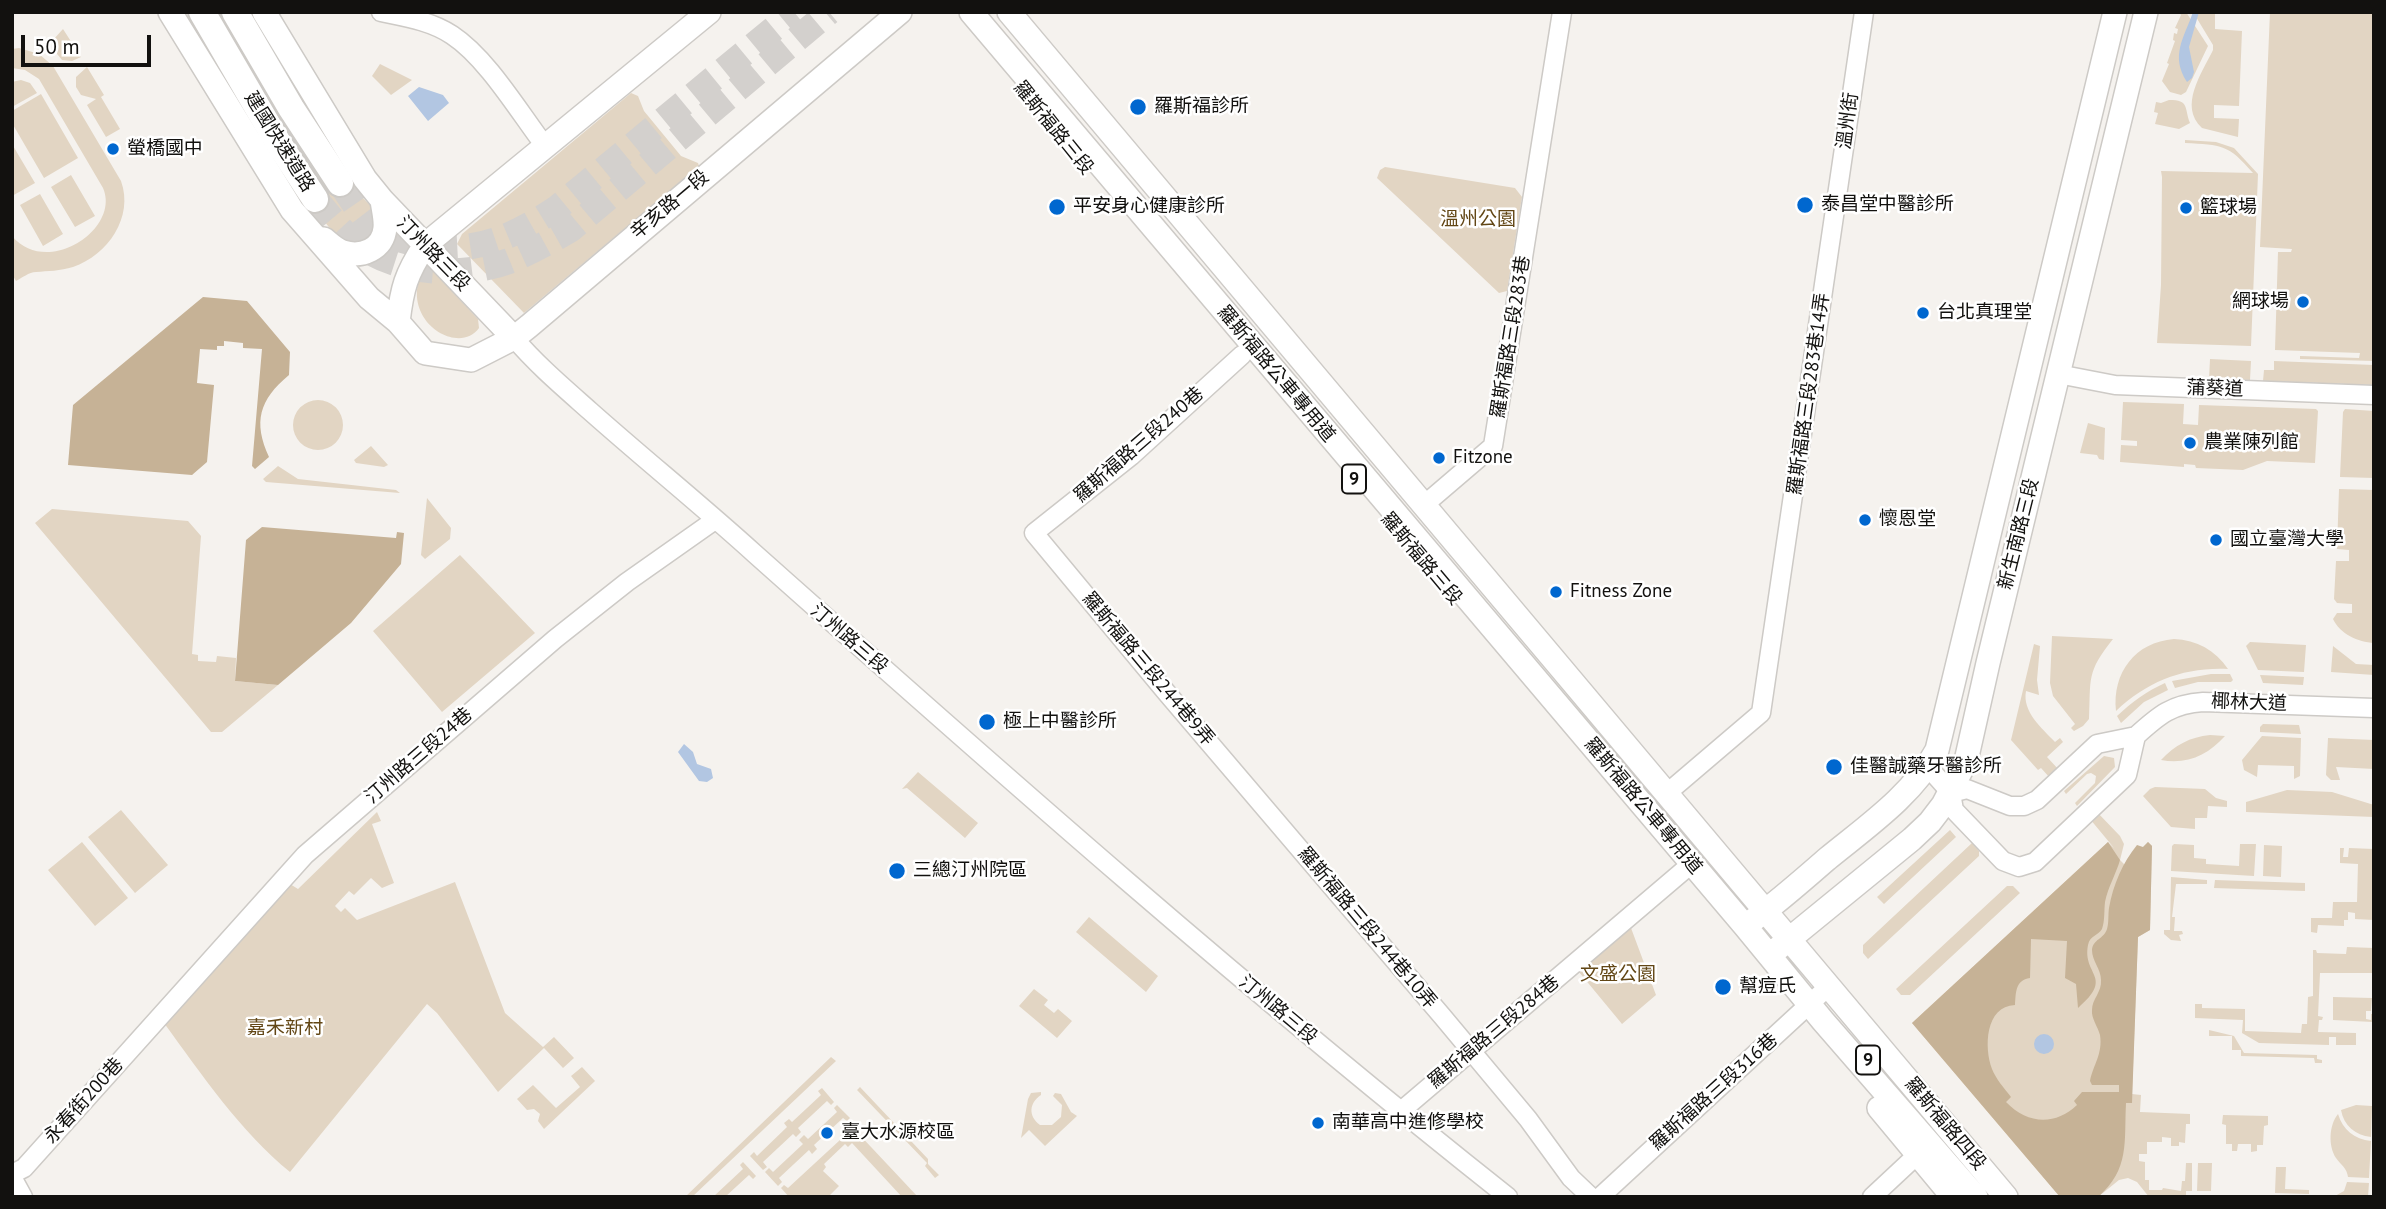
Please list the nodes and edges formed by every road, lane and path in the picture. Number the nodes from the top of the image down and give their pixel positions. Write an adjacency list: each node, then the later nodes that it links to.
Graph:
1 (170, 12): 21 (main road)
2 (202, 12): 18 (highway, 建國快速道路)
3 (235, 12): 17 (highway, 建國快速道路)
4 (264, 12): 19 (main road, 汀州路三段)
5 (381, 12): 16 (street)
6 (709, 12): 16 (main road)
7 (900, 12): 24 (main road, 辛亥路一段)
8 (956, 12): 25 (main road, 羅斯福路三段 / 9)
9 (971, 12): 38 (main road, 羅斯福路公車專用道 / 9)
10 (985, 12): 38 (main road, 羅斯福路公車專用道 / 9)
11 (1009, 12): 28 (main road, 羅斯福路三段 / 9)
12 (1562, 12): 28 (street, 羅斯福路三段283巷)
13 (1864, 12): 20 (street, 溫州街)
14 (2115, 12): 33 (main road, 新生南路三段)
15 (2146, 12): 26 (main road, 新生南路三段)
16 (545, 146): 22 (main road)
17 (340, 183)
18 (315, 199)
19 (382, 200): 21 (main road); 22 (main road, 汀州路三段)
20 (1832, 230): 35 (street, 羅斯福路三段283巷14弄)
21 (312, 232): 23 (main road)
22 (425, 245): 23 (main road); 24 (main road, 汀州路三段)
23 (398, 322): 24 (main road, 辛亥路一段)
24 (514, 338): 29 (street, 汀州路三段)
25 (1242, 355): 30 (street, 羅斯福路三段240巷); 37 (main road, 羅斯福路三段 / 9)
26 (2058, 374): 27 (street, 蒲葵道); 34 (main road, 新生南路三段)
27 (2374, 395)
28 (1423, 505): 35 (main road, 羅斯福路三段 / 9)
29 (715, 520): 41 (street, 汀州路三段24巷); 43 (street, 汀州路三段)
30 (1034, 533): 36 (street, 羅斯福路三段244巷9弄)
31 (2374, 708): 32 (street, 椰林大道)
32 (2136, 736): 34 (street); 34 (street)
33 (1928, 767): 34 (street); 38 (main road, 新生南路三段)
34 (1951, 793): 39 (main road, 新生南路三段)
35 (1666, 794): 38 (main road, 羅斯福路三段 / 9)
36 (1262, 804): 42 (street, 羅斯福路三段244巷10弄)
37 (1683, 871): 39 (main road, 羅斯福路三段 / 9); 42 (street, 羅斯福路三段284巷)
38 (1754, 920): 39 (main road, 羅斯福路三段 / 9); 39 (main road)
39 (1770, 949): 40 (main road, 9); 40 (main road, 羅斯福路三段 / 9)
40 (1816, 999): 44 (main road, 羅斯福路四段 / 9); 49 (street, 羅斯福路三段316巷); 52 (main road, 9); 53 (main road, 9); 54 (main road, 9); 55 (main road, 羅斯福路四段 / 9)
41 (152, 1024): 45 (street, 永春街200巷)
42 (1471, 1052): 43 (street, 羅斯福路三段284巷); 48 (street, 羅斯福路三段244巷10弄)
43 (1401, 1111): 47 (street, 汀州路三段)
44 (1917, 1155): 50 (street); 51 (main road, 羅斯福路四段 / 9)
45 (12, 1175): 46 (street)
46 (23, 1197)
47 (1508, 1197)
48 (1591, 1197)
49 (1600, 1197)
50 (1872, 1197)
51 (1953, 1197)
52 (1976, 1197)
53 (1986, 1197)
54 (1995, 1197)
55 (2006, 1197)

